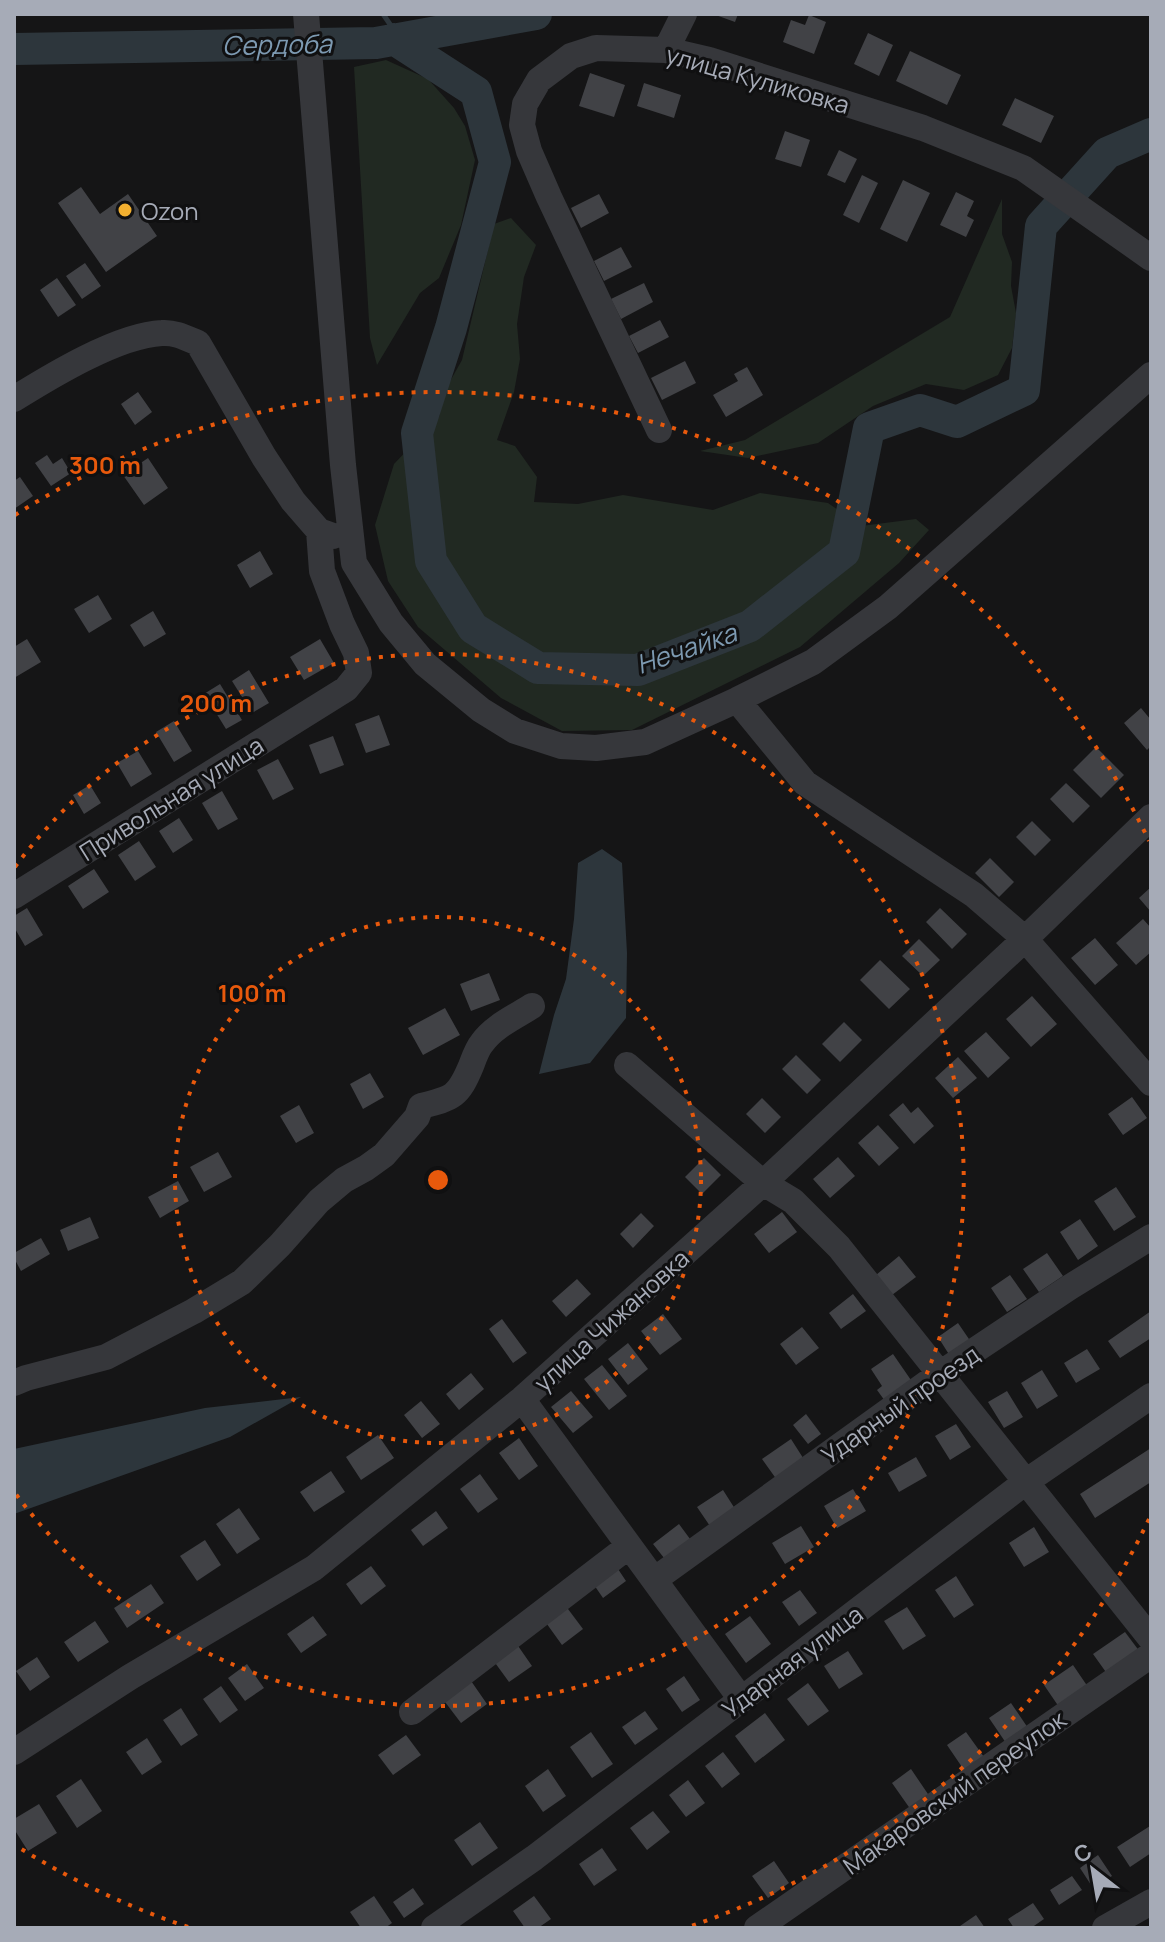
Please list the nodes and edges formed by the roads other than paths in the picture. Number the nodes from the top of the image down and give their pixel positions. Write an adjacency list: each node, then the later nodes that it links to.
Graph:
1 (306, 14): 9 (street)
2 (684, 14): 3 (street)
3 (666, 50): 4 (street, улица Куликовка); 7 (street, улица Куликовка)
4 (1151, 258)
5 (1151, 375): 10 (street)
6 (14, 399): 8 (street)
7 (659, 430)
8 (319, 531): 9 (street); 12 (street, Привольная улица)
9 (351, 542): 10 (street)
10 (737, 700): 13 (street)
11 (1151, 817): 13 (street, улица Чижановка)
12 (14, 896)
13 (1025, 939): 16 (street); 17 (street, улица Чижановка)
14 (532, 1006): 20 (street)
15 (627, 1065): 17 (street)
16 (1151, 1083)
17 (763, 1183): 19 (street); 22 (street, улица Чижановка)
18 (1151, 1237): 19 (street, Ударный проезд)
19 (941, 1373): 23 (street); 25 (street, Ударный проезд)
20 (14, 1383)
21 (1151, 1396): 23 (street, Ударная улица)
22 (522, 1399): 24 (street); 30 (street, улица Чижановка)
23 (1027, 1481): 26 (street); 28 (street, Ударная улица)
24 (629, 1546): 25 (street); 29 (street)
25 (654, 1580): 28 (street)
26 (1151, 1639)
27 (1151, 1655): 33 (street, Макаровский переулок)
28 (741, 1699): 32 (street, Ударная улица)
29 (412, 1712)
30 (14, 1752)
31 (1151, 1902): 34 (street)
32 (434, 1928)
33 (757, 1928)
34 (1105, 1928)

